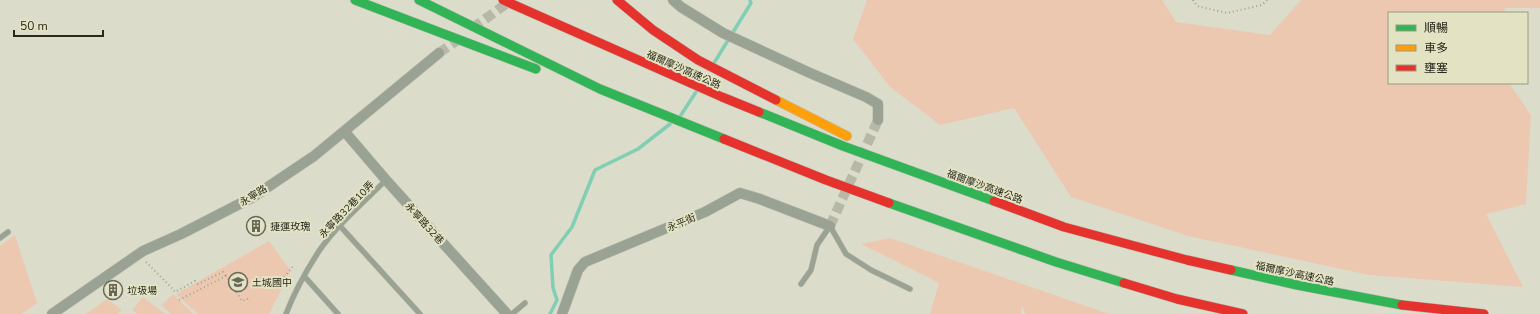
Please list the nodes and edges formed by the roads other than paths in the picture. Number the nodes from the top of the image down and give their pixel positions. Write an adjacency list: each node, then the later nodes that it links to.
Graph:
1 (355, 0): 7 (highway)
2 (419, 0): 7 (highway)
3 (503, 0): 15 (highway, 福爾摩沙高速公路)
4 (617, 0): 10 (highway)
5 (673, 0): 8 (street)
6 (439, 53): 9 (street, 永寧路)
7 (600, 89): 29 (highway)
8 (878, 120)
9 (345, 132): 12 (street, 永寧路32巷); 22 (street, 永寧路)
10 (855, 140)
11 (868, 145): 15 (highway)
12 (386, 180): 13 (lane, 永寧路32巷10弄); 26 (street, 永寧路32巷)
13 (340, 226): 18 (lane, 永寧路32巷10弄); 25 (lane)
14 (830, 226): 19 (lane); 20 (lane); 28 (street, 永平街)
15 (1064, 227): 30 (highway, 福爾摩沙高速公路)
16 (8, 232): 17 (lane)
17 (0, 238)
18 (304, 276): 23 (lane, 永寧路32巷10弄); 24 (lane)
19 (801, 284)
20 (910, 289)
21 (525, 303): 27 (lane)
22 (52, 314)
23 (286, 314)
24 (338, 314)
25 (420, 314)
26 (507, 314)
27 (512, 314)
28 (562, 314)
29 (1243, 314)
30 (1484, 314)

